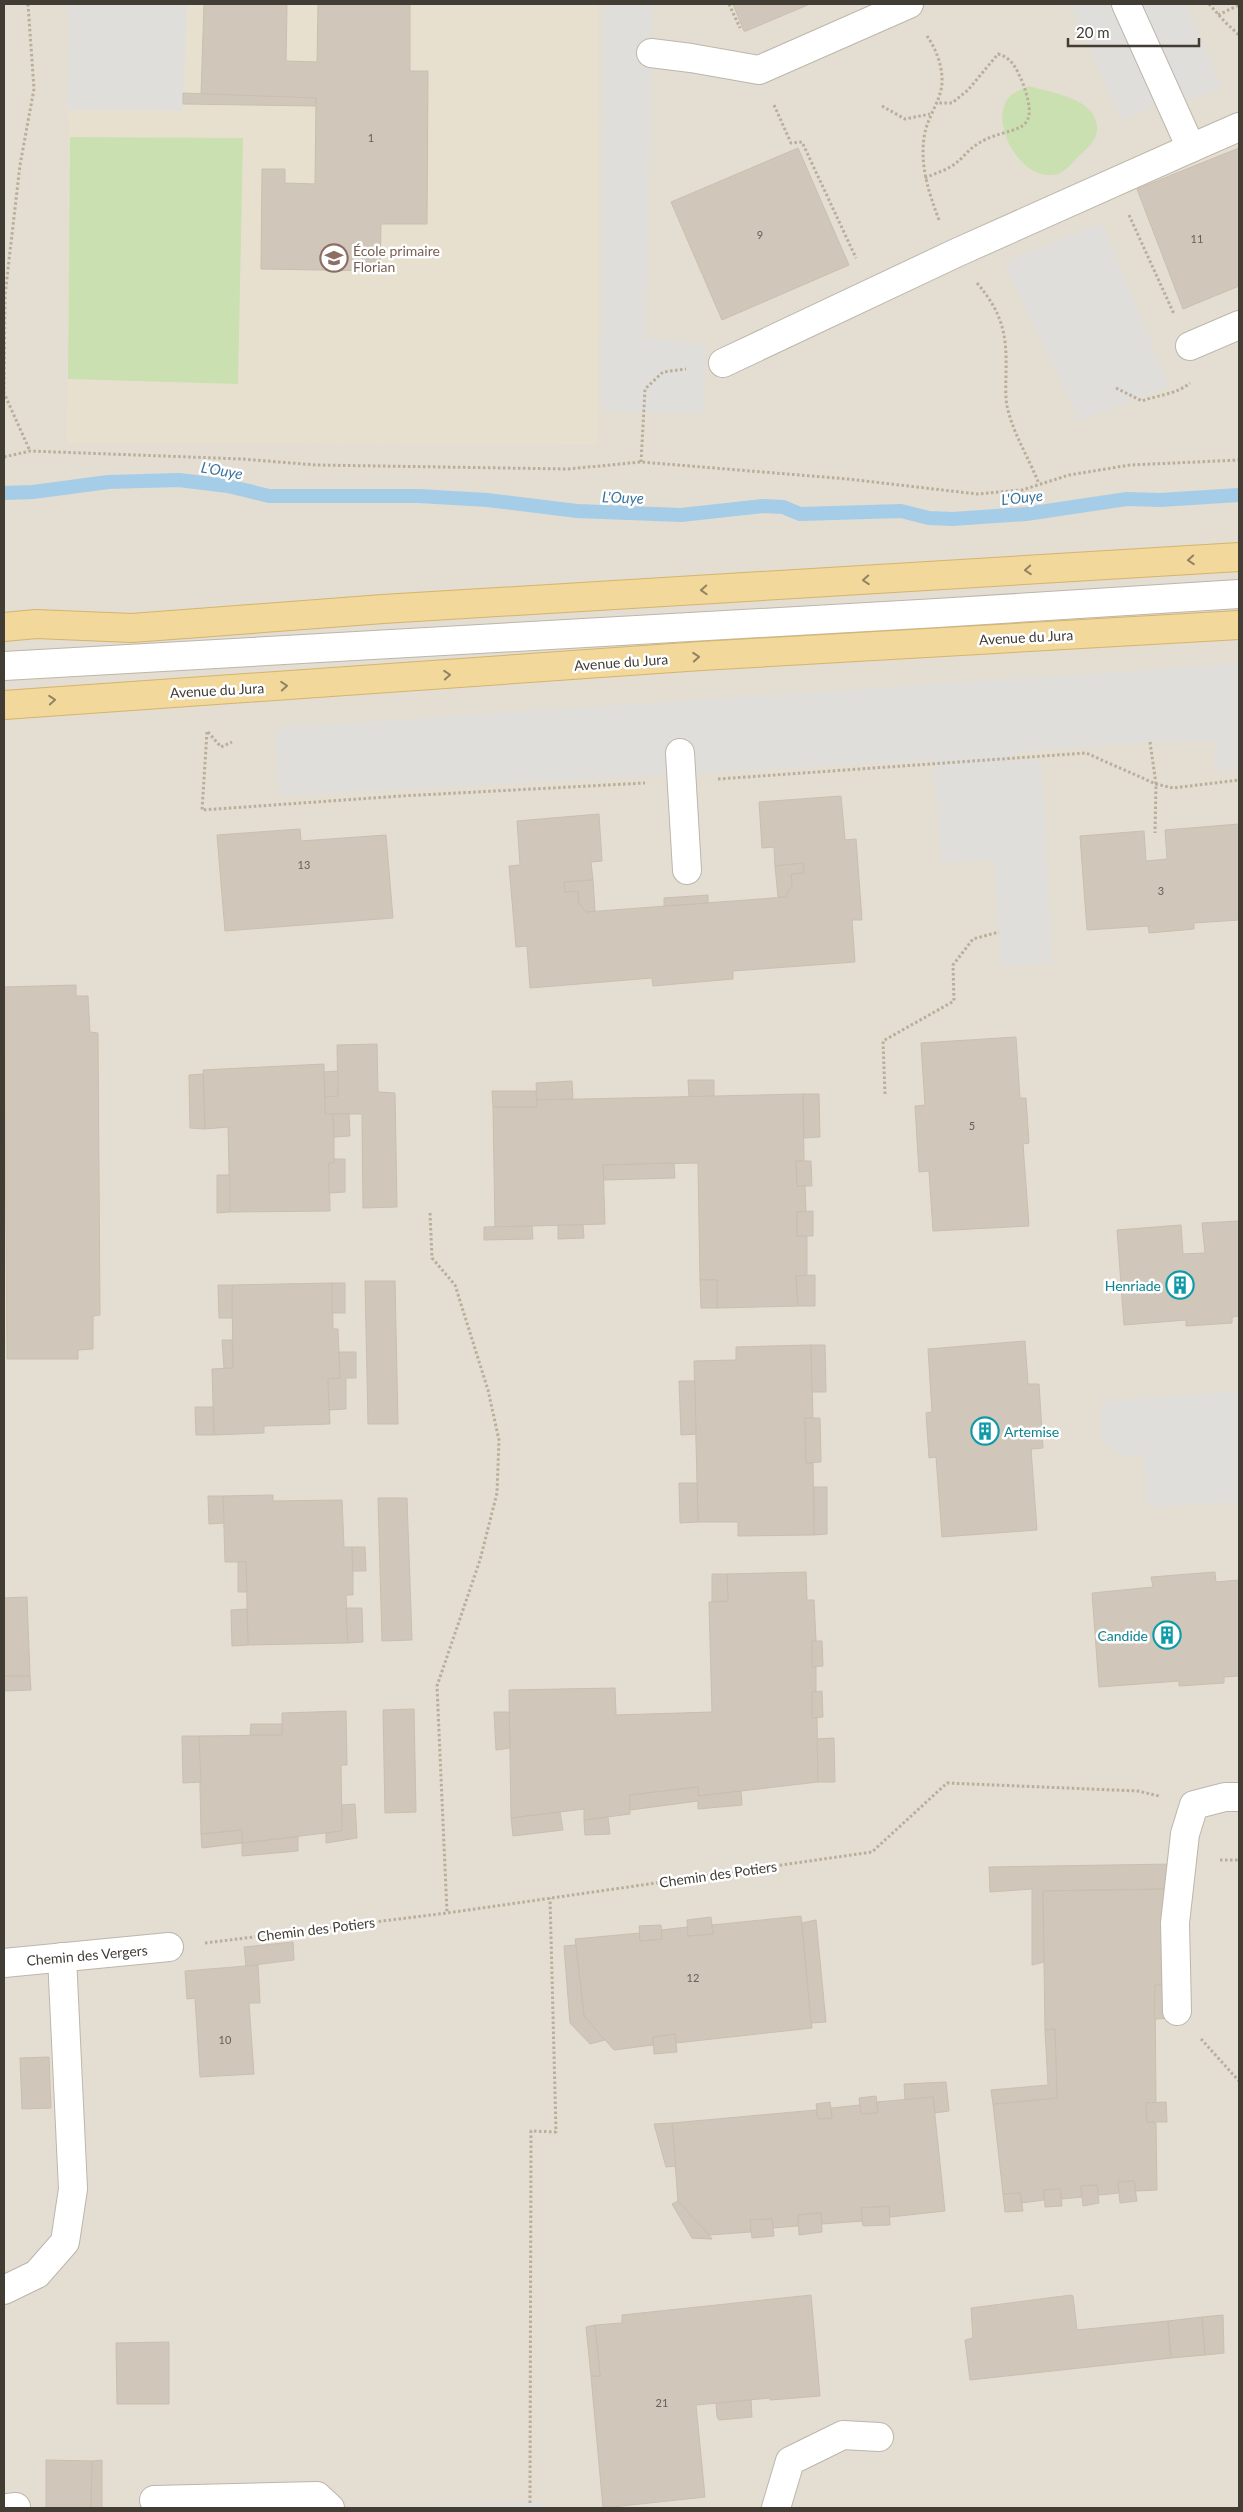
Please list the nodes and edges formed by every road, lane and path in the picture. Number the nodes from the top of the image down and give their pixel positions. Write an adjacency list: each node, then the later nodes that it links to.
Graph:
1 (28, 4): 22 (path)
2 (909, 4): 9 (street)
3 (1126, 4): 14 (street)
4 (1209, 4): 6 (path)
5 (1239, 6): 6 (path)
6 (1218, 15): 7 (path)
7 (1239, 35)
8 (651, 53): 9 (street)
9 (759, 70): 17 (path)
10 (936, 103): 15 (path)
11 (882, 106): 12 (path)
12 (930, 114)
13 (1239, 127): 14 (street)
14 (1190, 148): 16 (street)
15 (925, 178)
16 (1115, 183): 17 (street); 19 (path)
17 (873, 293): 20 (street)
18 (1239, 325): 19 (street)
19 (1190, 346): 21 (path)
20 (723, 363): 25 (path)
21 (1116, 388)
22 (30, 451): 23 (path); 25 (path)
23 (4, 457)
24 (1239, 460): 25 (path)
25 (641, 462)
26 (1239, 557): 29 (main road, one-way to 29)
27 (1239, 594): 30 (street)
28 (1239, 625): 31 (main road, Avenue du Jura, one-way to 28)
29 (4, 627)
30 (4, 666)
31 (4, 704)
32 (1150, 742): 34 (path)
33 (680, 753): 35 (street)
34 (1155, 833)
35 (687, 870)
36 (999, 932): 37 (path)
37 (885, 1094)
38 (430, 1213): 42 (path)
39 (1239, 1797): 40 (street)
40 (1194, 1805): 41 (path, Chemin des Potiers); 46 (street)
41 (550, 1898): 42 (path, Chemin des Potiers); 51 (path)
42 (446, 1912): 43 (path, Chemin des Potiers)
43 (169, 1947): 44 (street, Chemin des Vergers)
44 (62, 1957): 45 (street, Chemin des Vergers); 48 (street)
45 (4, 1963)
46 (1177, 2011): 47 (path)
47 (1239, 2081)
48 (4, 2290)
49 (879, 2437): 53 (street)
50 (154, 2500): 52 (street)
51 (530, 2504)
52 (330, 2508)
53 (776, 2508)

